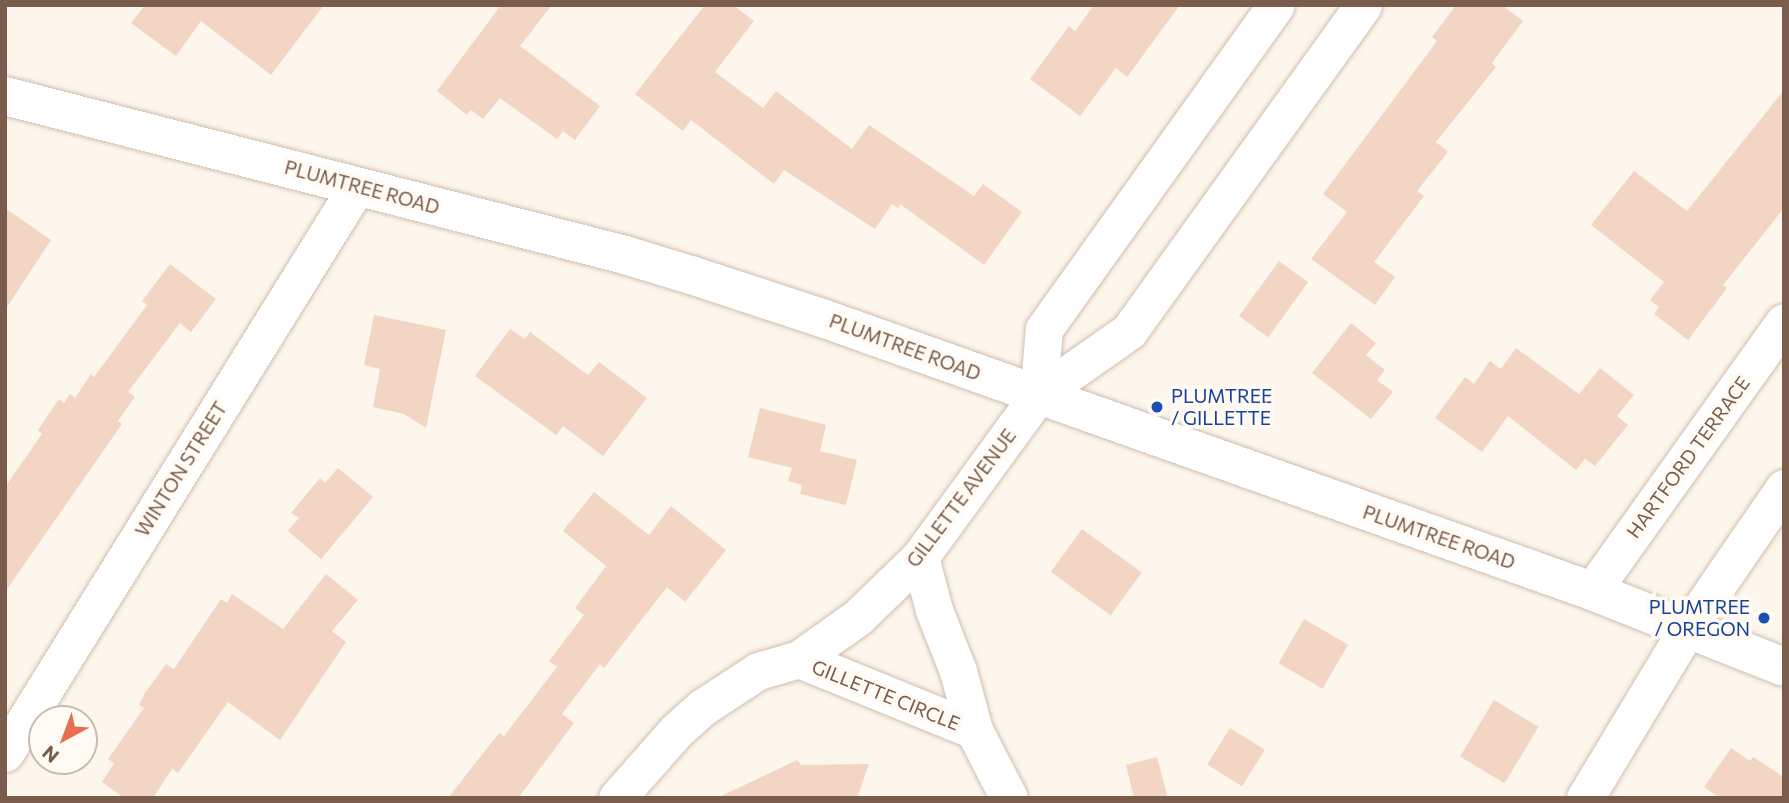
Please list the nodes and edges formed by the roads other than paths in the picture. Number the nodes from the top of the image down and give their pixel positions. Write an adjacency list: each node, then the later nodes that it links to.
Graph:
1 (1276, 5): 6 (street)
2 (1363, 5): 6 (street, GILLETTE AVENUE)
3 (5, 96): 4 (street, PLUMTREE ROAD)
4 (357, 186): 6 (street, PLUMTREE ROAD); 14 (street, WINTON STREET)
5 (1784, 322): 9 (street, HARTFORD TERRACE)
6 (1038, 395): 8 (street, GILLETTE AVENUE); 9 (street, PLUMTREE ROAD)
7 (1784, 488): 10 (street)
8 (920, 557): 11 (street, GILLETTE AVENUE); 13 (street, GILLETTE CIRCLE)
9 (1592, 591): 10 (street, PLUMTREE ROAD)
10 (1687, 629): 12 (street, PLUMTREE ROAD); 17 (street)
11 (799, 659): 13 (street, GILLETTE CIRCLE); 15 (street, GILLETTE AVENUE)
12 (1784, 667)
13 (974, 730): 16 (street, GILLETTE CIRCLE)
14 (5, 753)
15 (617, 798)
16 (1009, 798)
17 (1584, 798)

